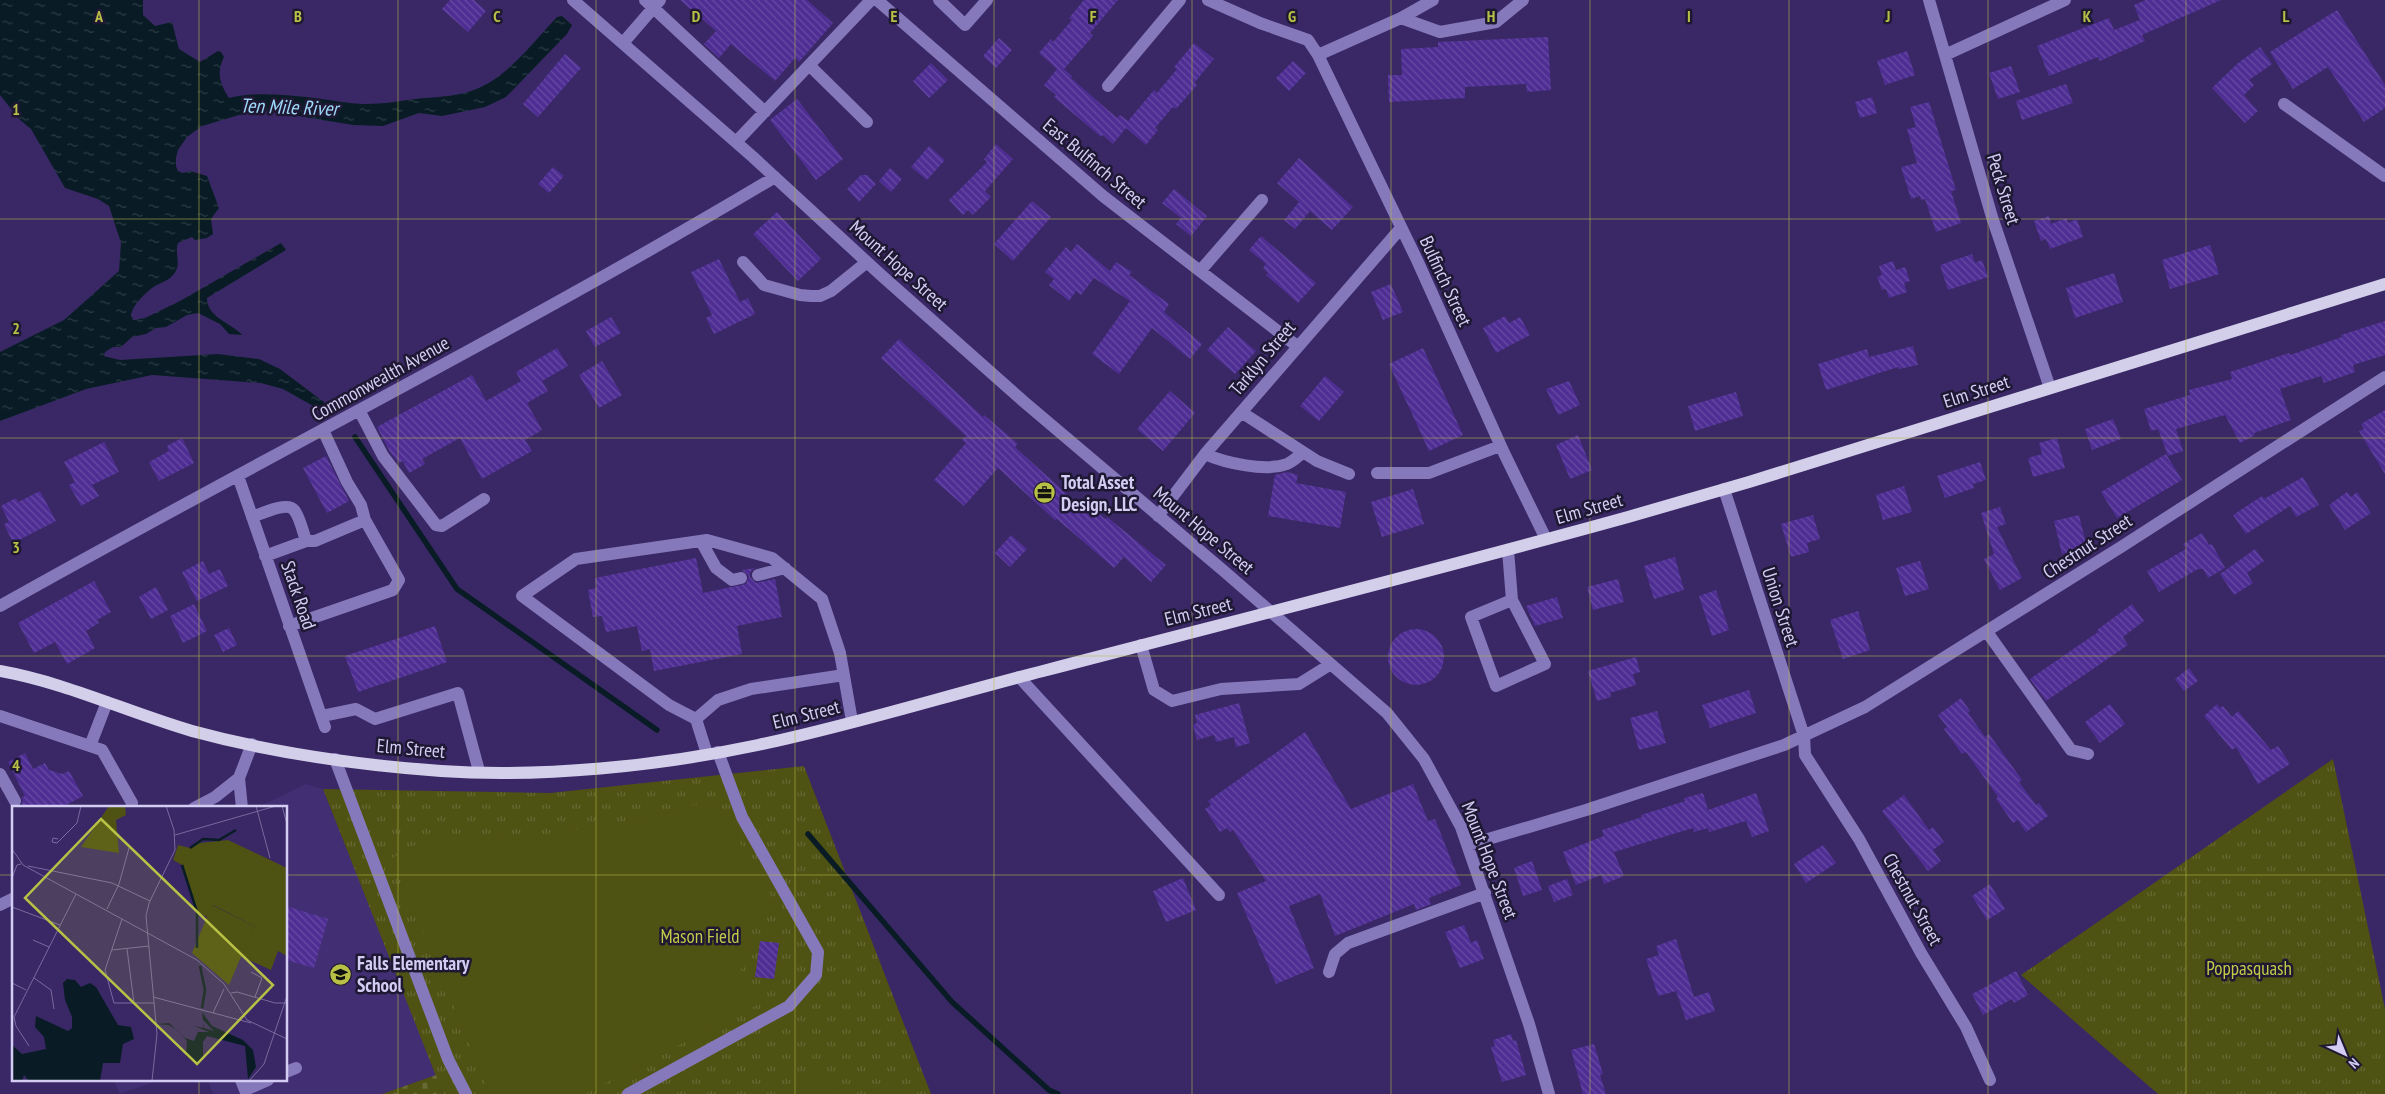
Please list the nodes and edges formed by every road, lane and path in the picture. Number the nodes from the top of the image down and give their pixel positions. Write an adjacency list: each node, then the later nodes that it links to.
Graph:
1 (573, 0): 13 (street, Mount Hope Street)
2 (939, 0): 3 (street)
3 (987, 0)
4 (1180, 0): 17 (street)
5 (1208, 0): 14 (street, Bulfinch Street)
6 (1433, 0): 12 (street)
7 (1523, 0): 12 (street)
8 (1929, 0): 15 (street, Peck Street)
9 (2064, 0): 15 (street)
10 (868, 1): 16 (street); 28 (street, East Bulfinch Street)
11 (653, 3): 13 (street); 19 (street)
12 (1401, 18): 14 (street)
13 (622, 43): 21 (street, Mount Hope Street)
14 (1318, 55): 25 (street, Bulfinch Street)
15 (1945, 55): 32 (street, Peck Street)
16 (809, 65): 19 (street); 20 (street)
17 (1108, 86)
18 (2284, 104): 23 (street)
19 (764, 112): 21 (street)
20 (867, 122)
21 (736, 142): 22 (street, Mount Hope Street)
22 (775, 176): 27 (street, Mount Hope Street); 33 (street, Commonwealth Avenue)
23 (2385, 176)
24 (1262, 200): 28 (street)
25 (1401, 228): 30 (street, Tarklyn Street); 36 (street, Bulfinch Street)
26 (743, 262): 27 (street)
27 (867, 262): 44 (street, Mount Hope Street)
28 (1200, 271): 30 (street, East Bulfinch Street)
29 (2385, 284): 32 (main road, Elm Street)
30 (1297, 346): 34 (street, Tarklyn Street)
31 (2385, 377): 59 (street, Chestnut Street)
32 (2050, 388): 42 (main road, Elm Street)
33 (359, 410): 35 (street, Commonwealth Avenue); 43 (street)
34 (1241, 412): 37 (street); 38 (street, Tarklyn Street)
35 (323, 430): 41 (street, Commonwealth Avenue); 46 (street)
36 (1500, 446): 39 (street); 47 (street, Bulfinch Street)
37 (1303, 452): 38 (street); 40 (street)
38 (1205, 454): 44 (street, Tarklyn Street)
39 (1377, 473)
40 (1348, 474)
41 (238, 476): 45 (street, Stack Road); 56 (street, Commonwealth Avenue)
42 (1724, 489): 47 (main road, Elm Street); 69 (street, Union Street)
43 (484, 500)
44 (1158, 516): 57 (street, Mount Hope Street)
45 (252, 517): 49 (street); 51 (street, Stack Road)
46 (364, 520): 49 (street); 58 (street)
47 (1546, 539): 50 (main road, Elm Street)
48 (701, 540): 52 (street); 54 (street); 67 (street)
49 (306, 541): 51 (street)
50 (1508, 550): 55 (street); 57 (main road, Elm Street)
51 (266, 556): 58 (street, Stack Road)
52 (785, 568): 53 (street); 63 (street)
53 (758, 575)
54 (741, 578)
55 (1512, 600): 55 (street)
56 (0, 606)
57 (1272, 612): 60 (main road, Elm Street); 61 (street, Mount Hope Street)
58 (290, 626): 75 (street, Stack Road)
59 (1987, 632): 69 (street, Chestnut Street); 73 (street)
60 (1141, 645): 61 (street); 64 (main road, Elm Street)
61 (1332, 664): 82 (street, Mount Hope Street)
62 (0, 671): 65 (main road, Elm Street)
63 (844, 675): 67 (street); 68 (street)
64 (1019, 677): 68 (main road, Elm Street); 84 (street)
65 (107, 702): 70 (main road, Elm Street); 71 (street)
66 (0, 716): 71 (street)
67 (696, 719): 72 (street)
68 (852, 721): 72 (main road, Elm Street)
69 (1804, 736): 82 (street, Chestnut Street); 88 (street, Chestnut Street)
70 (252, 744): 74 (main road, Elm Street); 77 (street)
71 (90, 746): 79 (street)
72 (713, 753): 75 (main road, Elm Street); 92 (street)
73 (2088, 754)
74 (335, 759): 75 (main road, Elm Street); 91 (street)
75 (479, 771)
76 (0, 774): 78 (street)
77 (239, 778): 80 (street); 81 (street)
78 (15, 801)
79 (132, 803)
80 (198, 806)
81 (242, 806)
82 (1468, 845): 83 (street, Mount Hope Street)
83 (1485, 893): 87 (street); 93 (street, Mount Hope Street)
84 (1219, 895)
85 (12, 899): 86 (street)
86 (0, 905)
87 (1329, 972)
88 (1990, 1080)
89 (242, 1082): 90 (street)
90 (263, 1082)
91 (466, 1094)
92 (628, 1094)
93 (1549, 1094)

